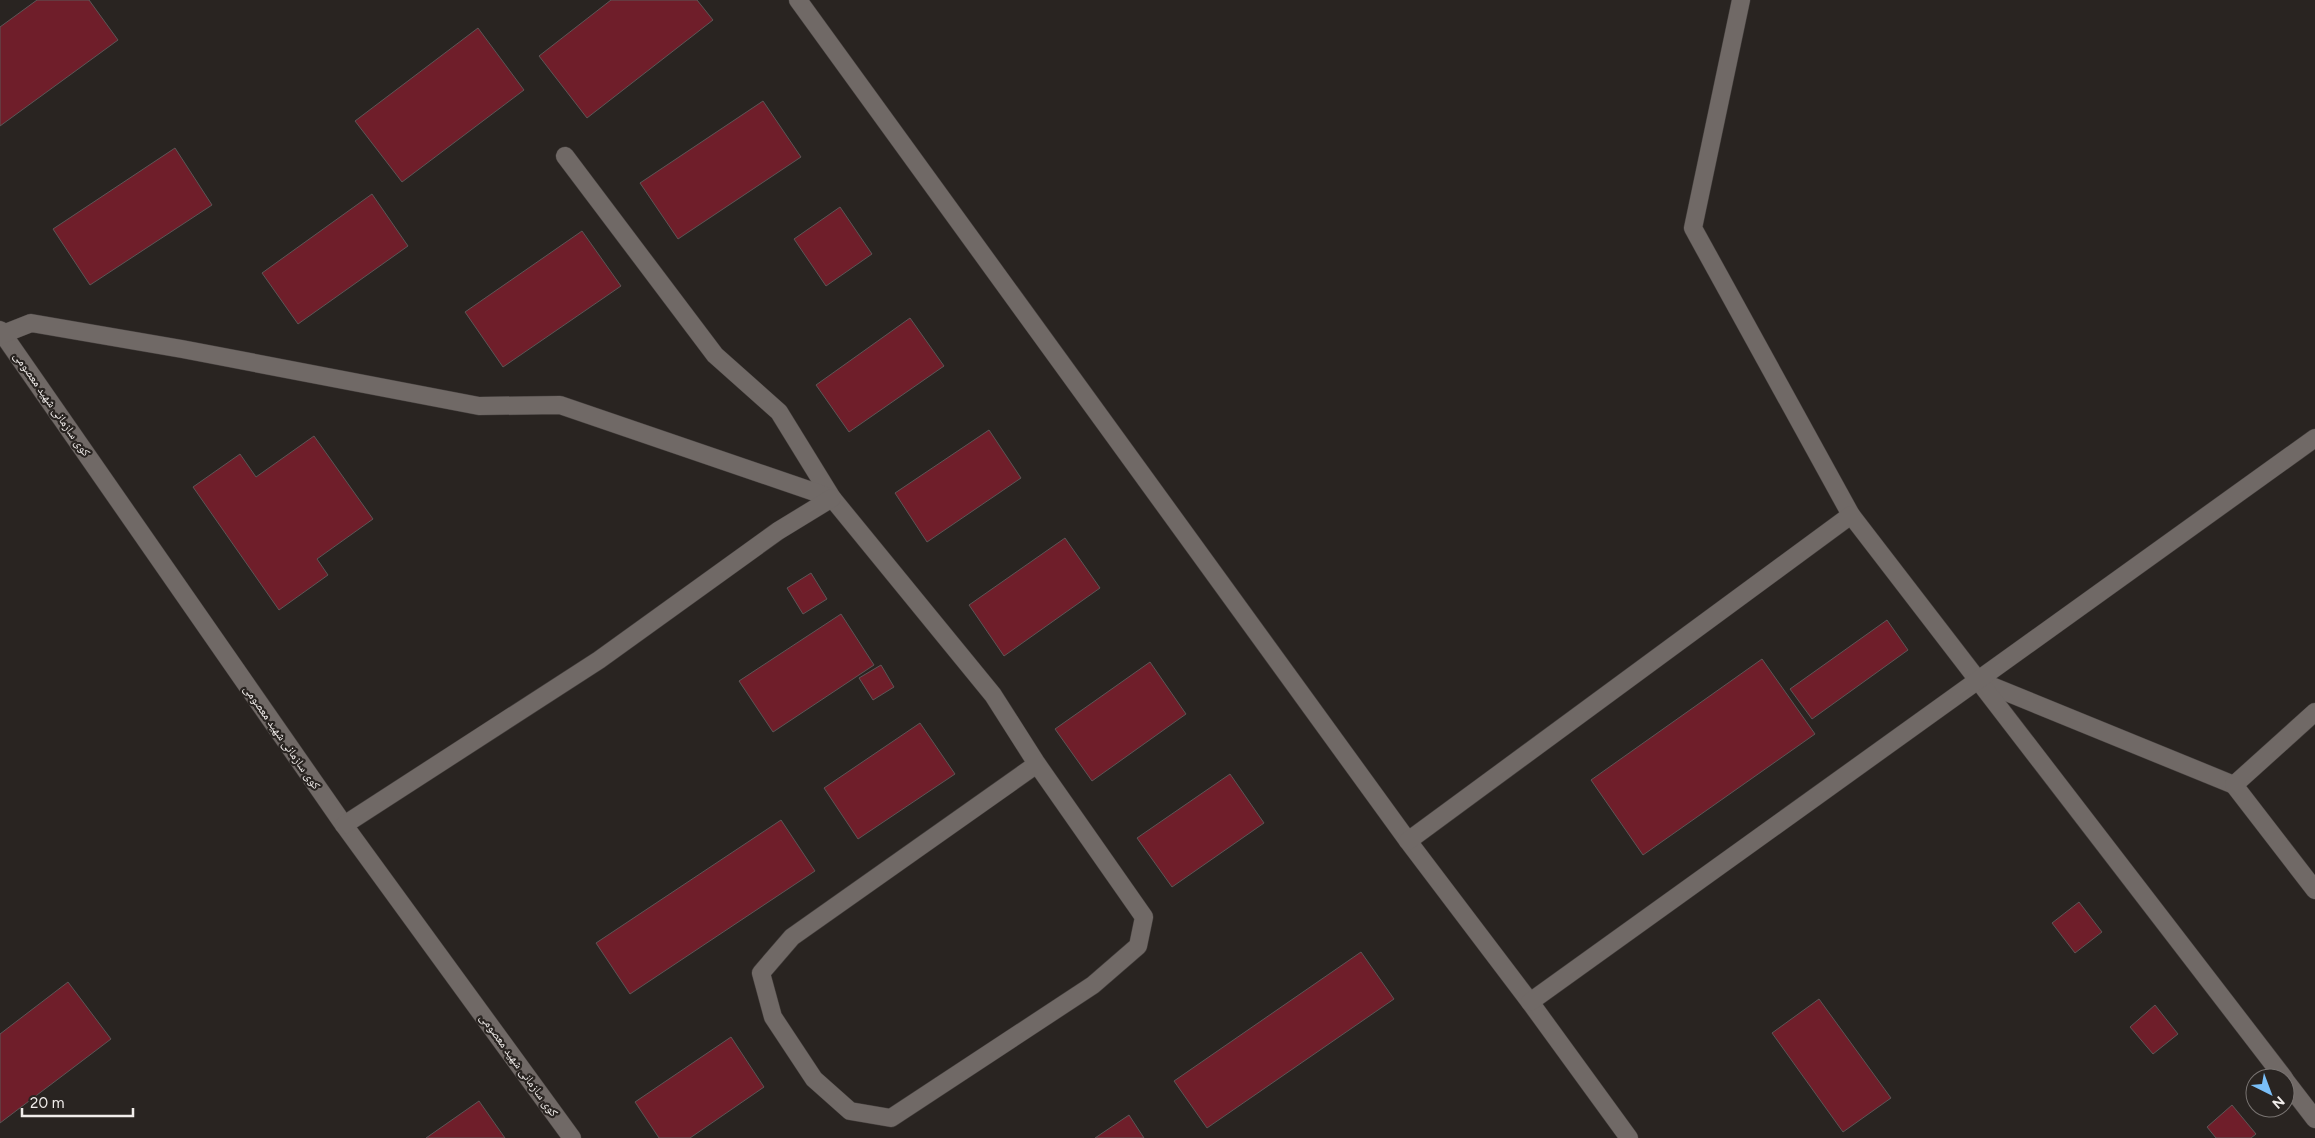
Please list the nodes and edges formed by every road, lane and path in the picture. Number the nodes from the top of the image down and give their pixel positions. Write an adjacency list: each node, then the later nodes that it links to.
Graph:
1 (798, 0): 13 (lane)
2 (1741, 0): 7 (lane)
3 (565, 156): 6 (lane)
4 (2, 332): 6 (lane); 12 (lane, کوی سازمانی شهید معصومی)
5 (2315, 438): 8 (lane)
6 (832, 498): 10 (lane); 12 (lane)
7 (1851, 515): 8 (lane); 13 (lane)
8 (1977, 680): 11 (lane); 15 (lane); 16 (lane)
9 (2315, 712): 11 (lane)
10 (1037, 764): 10 (lane)
11 (2234, 784): 14 (lane)
12 (344, 825): 19 (lane, کوی سازمانی شهید معصومی)
13 (1408, 842): 15 (lane)
14 (2315, 890)
15 (1530, 1002): 20 (lane)
16 (2276, 1068)
17 (2295, 1093): 18 (lane)
18 (2315, 1119)
19 (572, 1138)
20 (1629, 1138)

